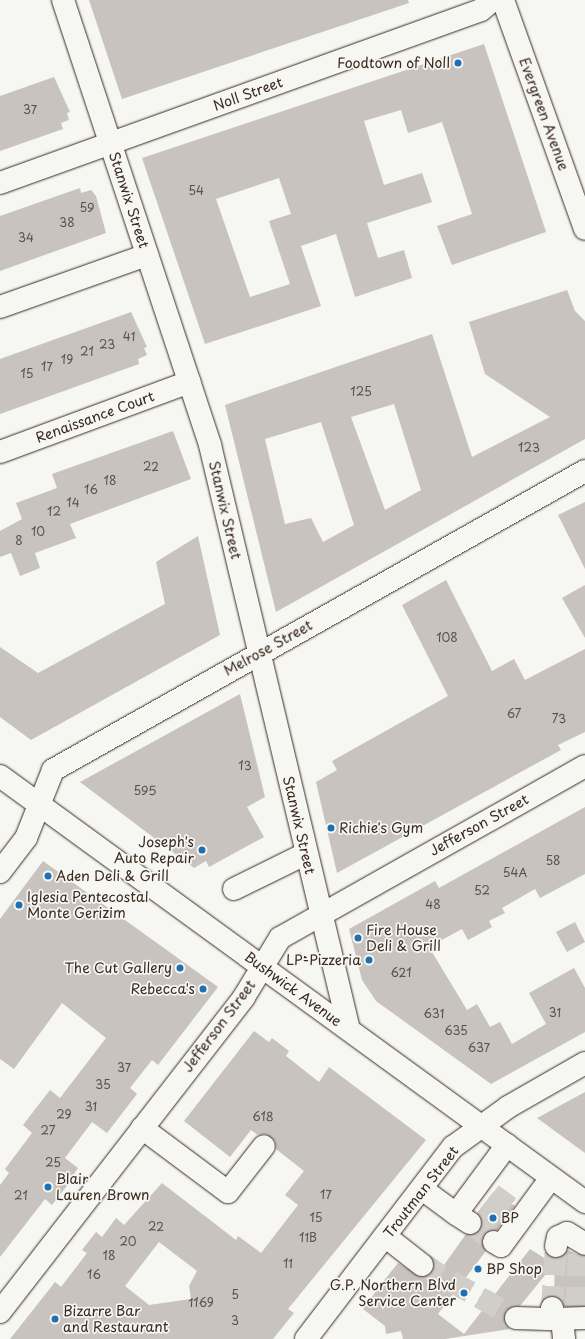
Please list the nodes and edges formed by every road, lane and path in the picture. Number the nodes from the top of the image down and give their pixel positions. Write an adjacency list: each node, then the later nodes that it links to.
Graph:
1 (63, 0): 4 (street, Stanwix Street)
2 (493, 0): 4 (street, Noll Street)
3 (503, 0): 6 (street, Evergreen Avenue)
4 (111, 144): 5 (street, Noll Street); 7 (street, Stanwix Street)
5 (0, 184)
6 (585, 229)
7 (147, 255): 8 (street); 9 (street, Stanwix Street)
8 (0, 307)
9 (189, 382): 10 (street, Renaissance Court); 12 (street, Stanwix Street)
10 (0, 452)
11 (585, 471): 12 (street, Melrose Street)
12 (258, 654): 15 (street, Melrose Street); 16 (street, Stanwix Street)
13 (585, 766): 19 (street, Jefferson Street)
14 (0, 776): 15 (street, Bushwick Avenue)
15 (39, 804): 17 (street, Melrose Street); 20 (street, Bushwick Avenue)
16 (305, 854): 18 (street); 19 (street, Stanwix Street)
17 (0, 872)
18 (234, 889)
19 (320, 914): 20 (street, Jefferson Street); 21 (street, Stanwix Street)
20 (262, 967): 21 (street, Bushwick Avenue); 24 (street, Jefferson Street)
21 (349, 1030): 23 (street, Bushwick Avenue)
22 (585, 1063): 23 (street, Troutman Street)
23 (481, 1127): 25 (street, Bushwick Avenue); 28 (street, Troutman Street)
24 (142, 1128): 26 (street); 35 (street, Jefferson Street)
25 (507, 1145): 27 (street, Bushwick Avenue); 28 (street)
26 (264, 1146)
27 (551, 1178): 29 (street, Bushwick Avenue); 30 (street)
28 (422, 1189): 31 (street, Troutman Street)
29 (585, 1202)
30 (510, 1226)
31 (386, 1236): 34 (street); 38 (street, Troutman Street)
32 (581, 1245): 33 (street)
33 (556, 1246)
34 (422, 1265)
35 (0, 1312)
36 (516, 1318): 37 (street)
37 (567, 1319)
38 (306, 1339)

